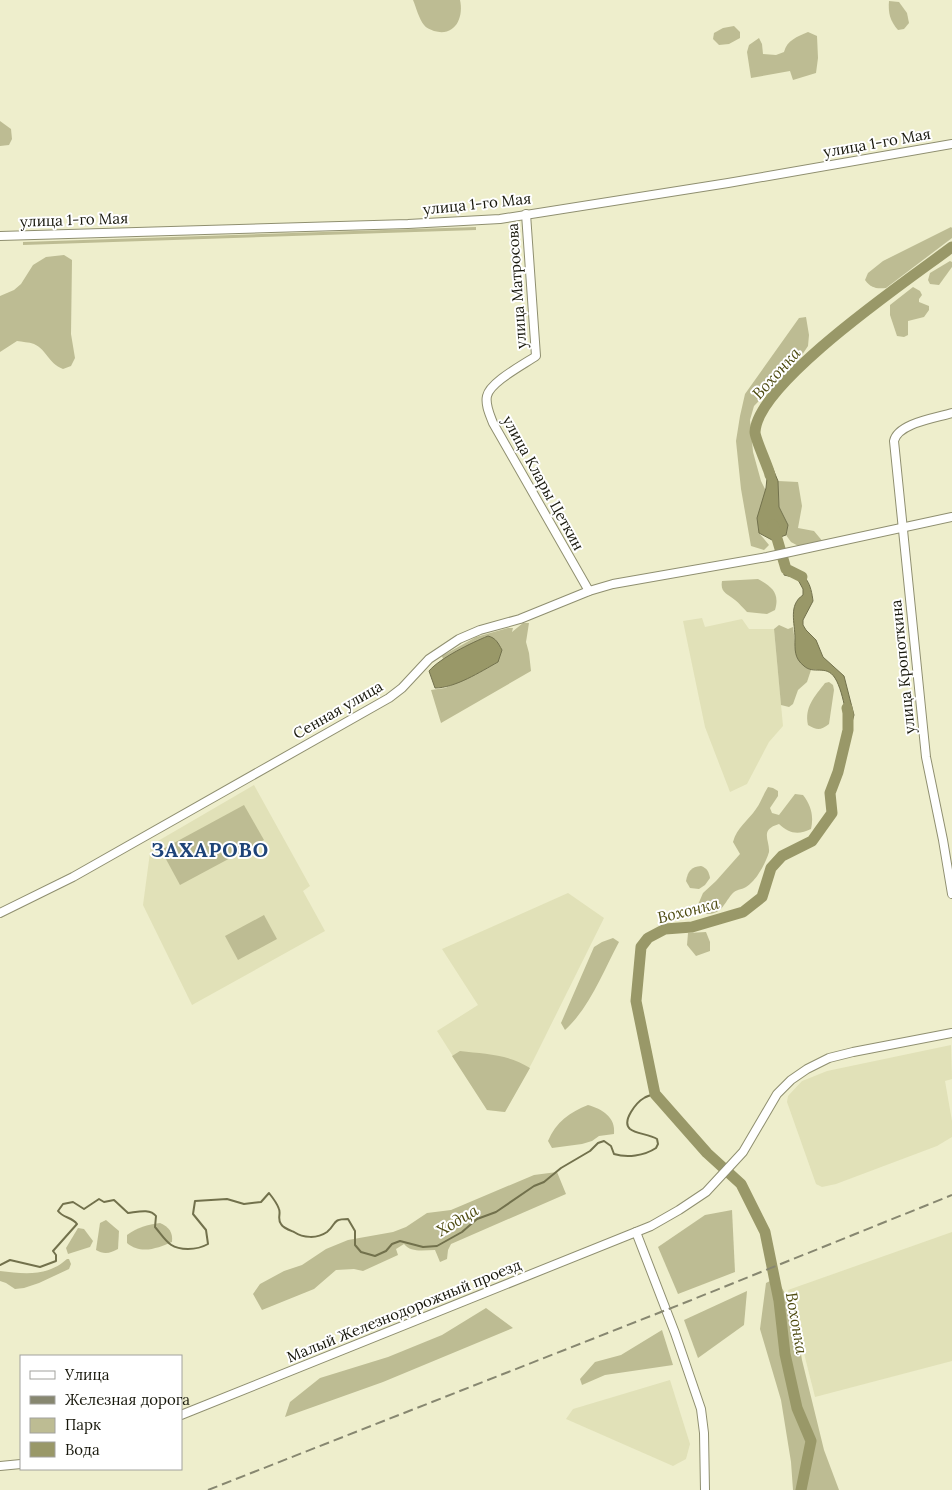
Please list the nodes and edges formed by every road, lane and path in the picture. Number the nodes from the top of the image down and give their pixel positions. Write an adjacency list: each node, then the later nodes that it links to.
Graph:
1 (952, 144): 2 (street, улица 1-го Мая)
2 (526, 214): 3 (street, улица 1-го Мая); 4 (street, улица Матросова)
3 (0, 236)
4 (492, 386): 8 (street, улица Клары Цеткин)
5 (952, 414): 7 (street, улица Кропоткина)
6 (952, 517): 7 (street, Сенная улица)
7 (902, 528): 8 (street, Сенная улица); 9 (street, улица Кропоткина)
8 (589, 591): 10 (street, Сенная улица)
9 (952, 894)
10 (0, 913)
11 (952, 1033): 12 (street, Малый Железнодорожный проезд)
12 (636, 1232): 13 (street, Малый Железнодорожный проезд); 16 (street)
13 (182, 1415)
14 (20, 1464): 15 (street)
15 (0, 1466)
16 (706, 1490)

